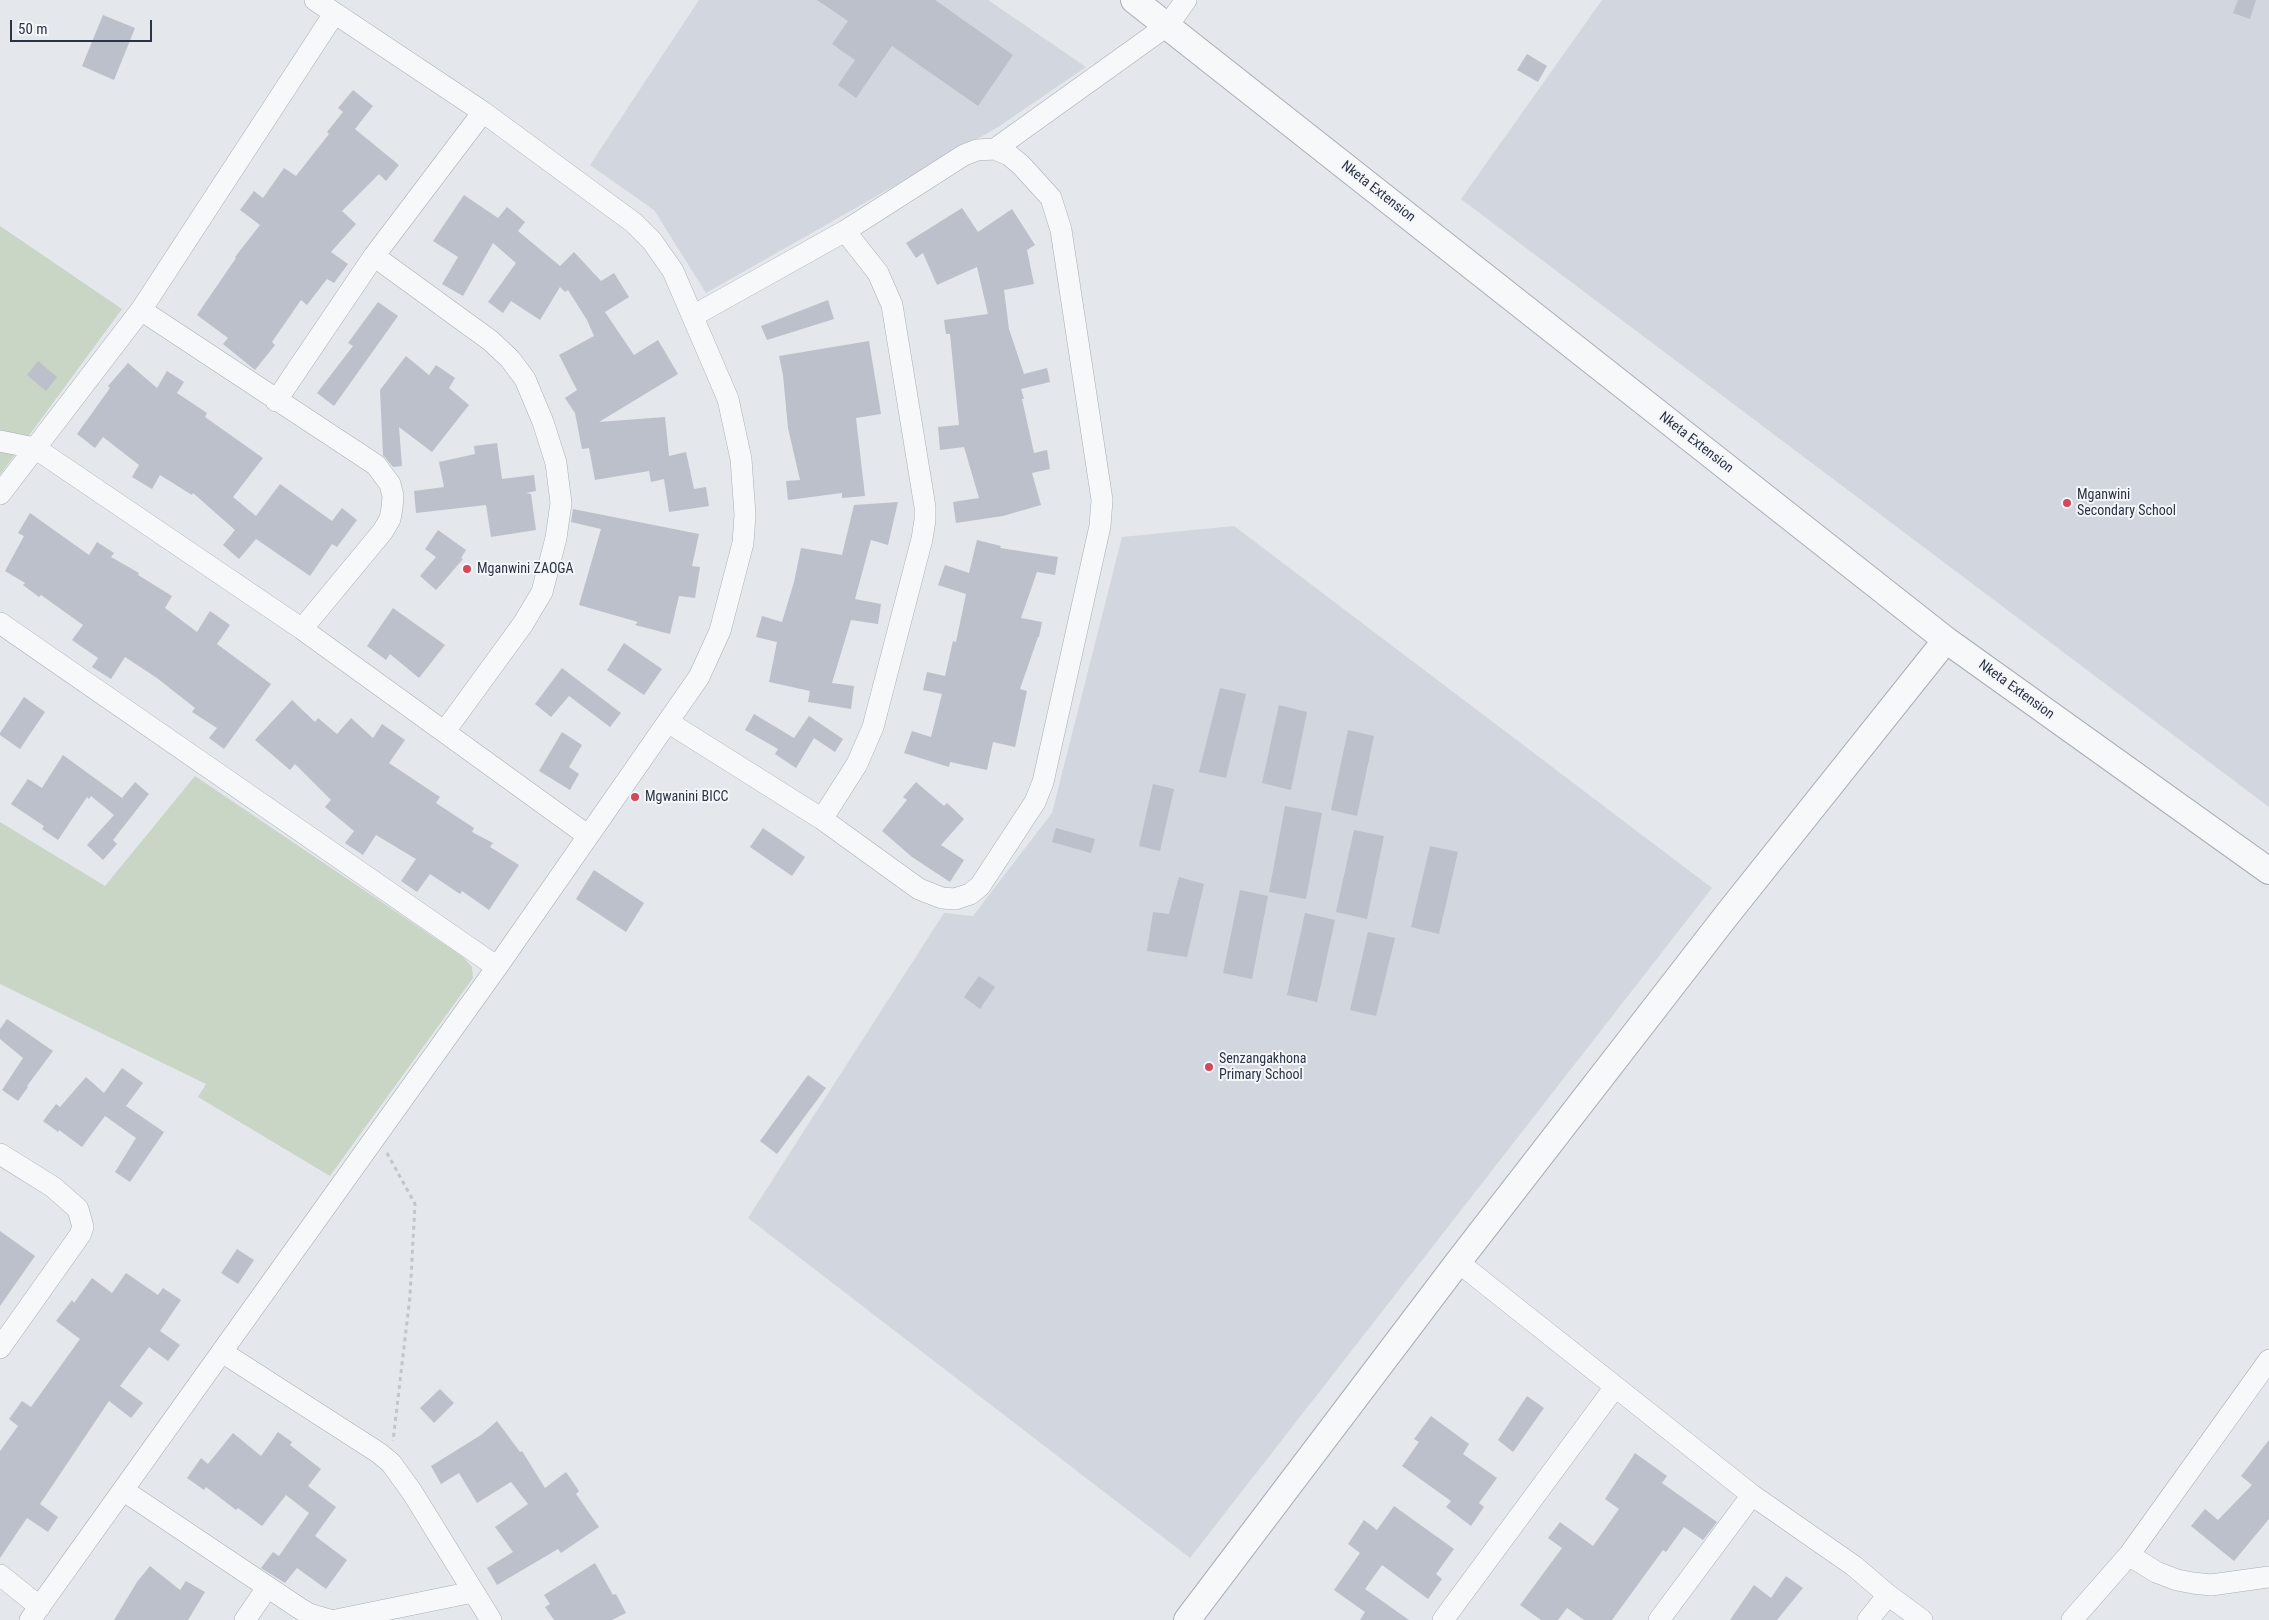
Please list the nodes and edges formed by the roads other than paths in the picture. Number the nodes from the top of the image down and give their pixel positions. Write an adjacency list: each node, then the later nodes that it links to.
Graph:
1 (316, 0): 4 (street)
2 (1134, 0): 5 (street, Nketa Extension)
3 (1186, 0): 5 (street)
4 (334, 14): 6 (street); 10 (street)
5 (1168, 25): 7 (street); 18 (street, Nketa Extension)
6 (483, 112): 9 (street); 11 (street)
7 (995, 149): 8 (street); 21 (street)
8 (845, 231): 11 (street); 21 (street)
9 (374, 256): 12 (street); 20 (street)
10 (141, 310): 12 (street); 14 (street)
11 (693, 316): 19 (street)
12 (276, 401): 17 (street)
13 (0, 441): 14 (street)
14 (35, 448): 15 (street); 17 (street)
15 (0, 494)
16 (0, 623): 24 (street)
17 (302, 629): 20 (street)
18 (1946, 640): 23 (street, Nketa Extension); 26 (street)
19 (668, 722): 21 (street); 22 (street)
20 (445, 731): 22 (street)
21 (822, 820)
22 (587, 835): 24 (street)
23 (2269, 871)
24 (497, 966): 28 (street)
25 (0, 1154): 27 (street)
26 (1458, 1262): 30 (street); 44 (street)
27 (0, 1348)
28 (222, 1352): 31 (street); 37 (street)
29 (2269, 1360): 33 (street)
30 (1615, 1387): 32 (street); 45 (street)
31 (123, 1490): 36 (street); 39 (street)
32 (1752, 1495): 38 (street); 46 (street)
33 (2129, 1555): 35 (street); 49 (street)
34 (0, 1575): 39 (street)
35 (2269, 1577)
36 (267, 1588): 40 (street); 41 (street)
37 (473, 1592): 42 (street); 43 (street)
38 (1888, 1595): 47 (street); 48 (street)
39 (35, 1614)
40 (245, 1620)
41 (330, 1620)
42 (336, 1620)
43 (491, 1620)
44 (1187, 1620)
45 (1443, 1620)
46 (1659, 1620)
47 (1868, 1620)
48 (1922, 1620)
49 (2072, 1620)

